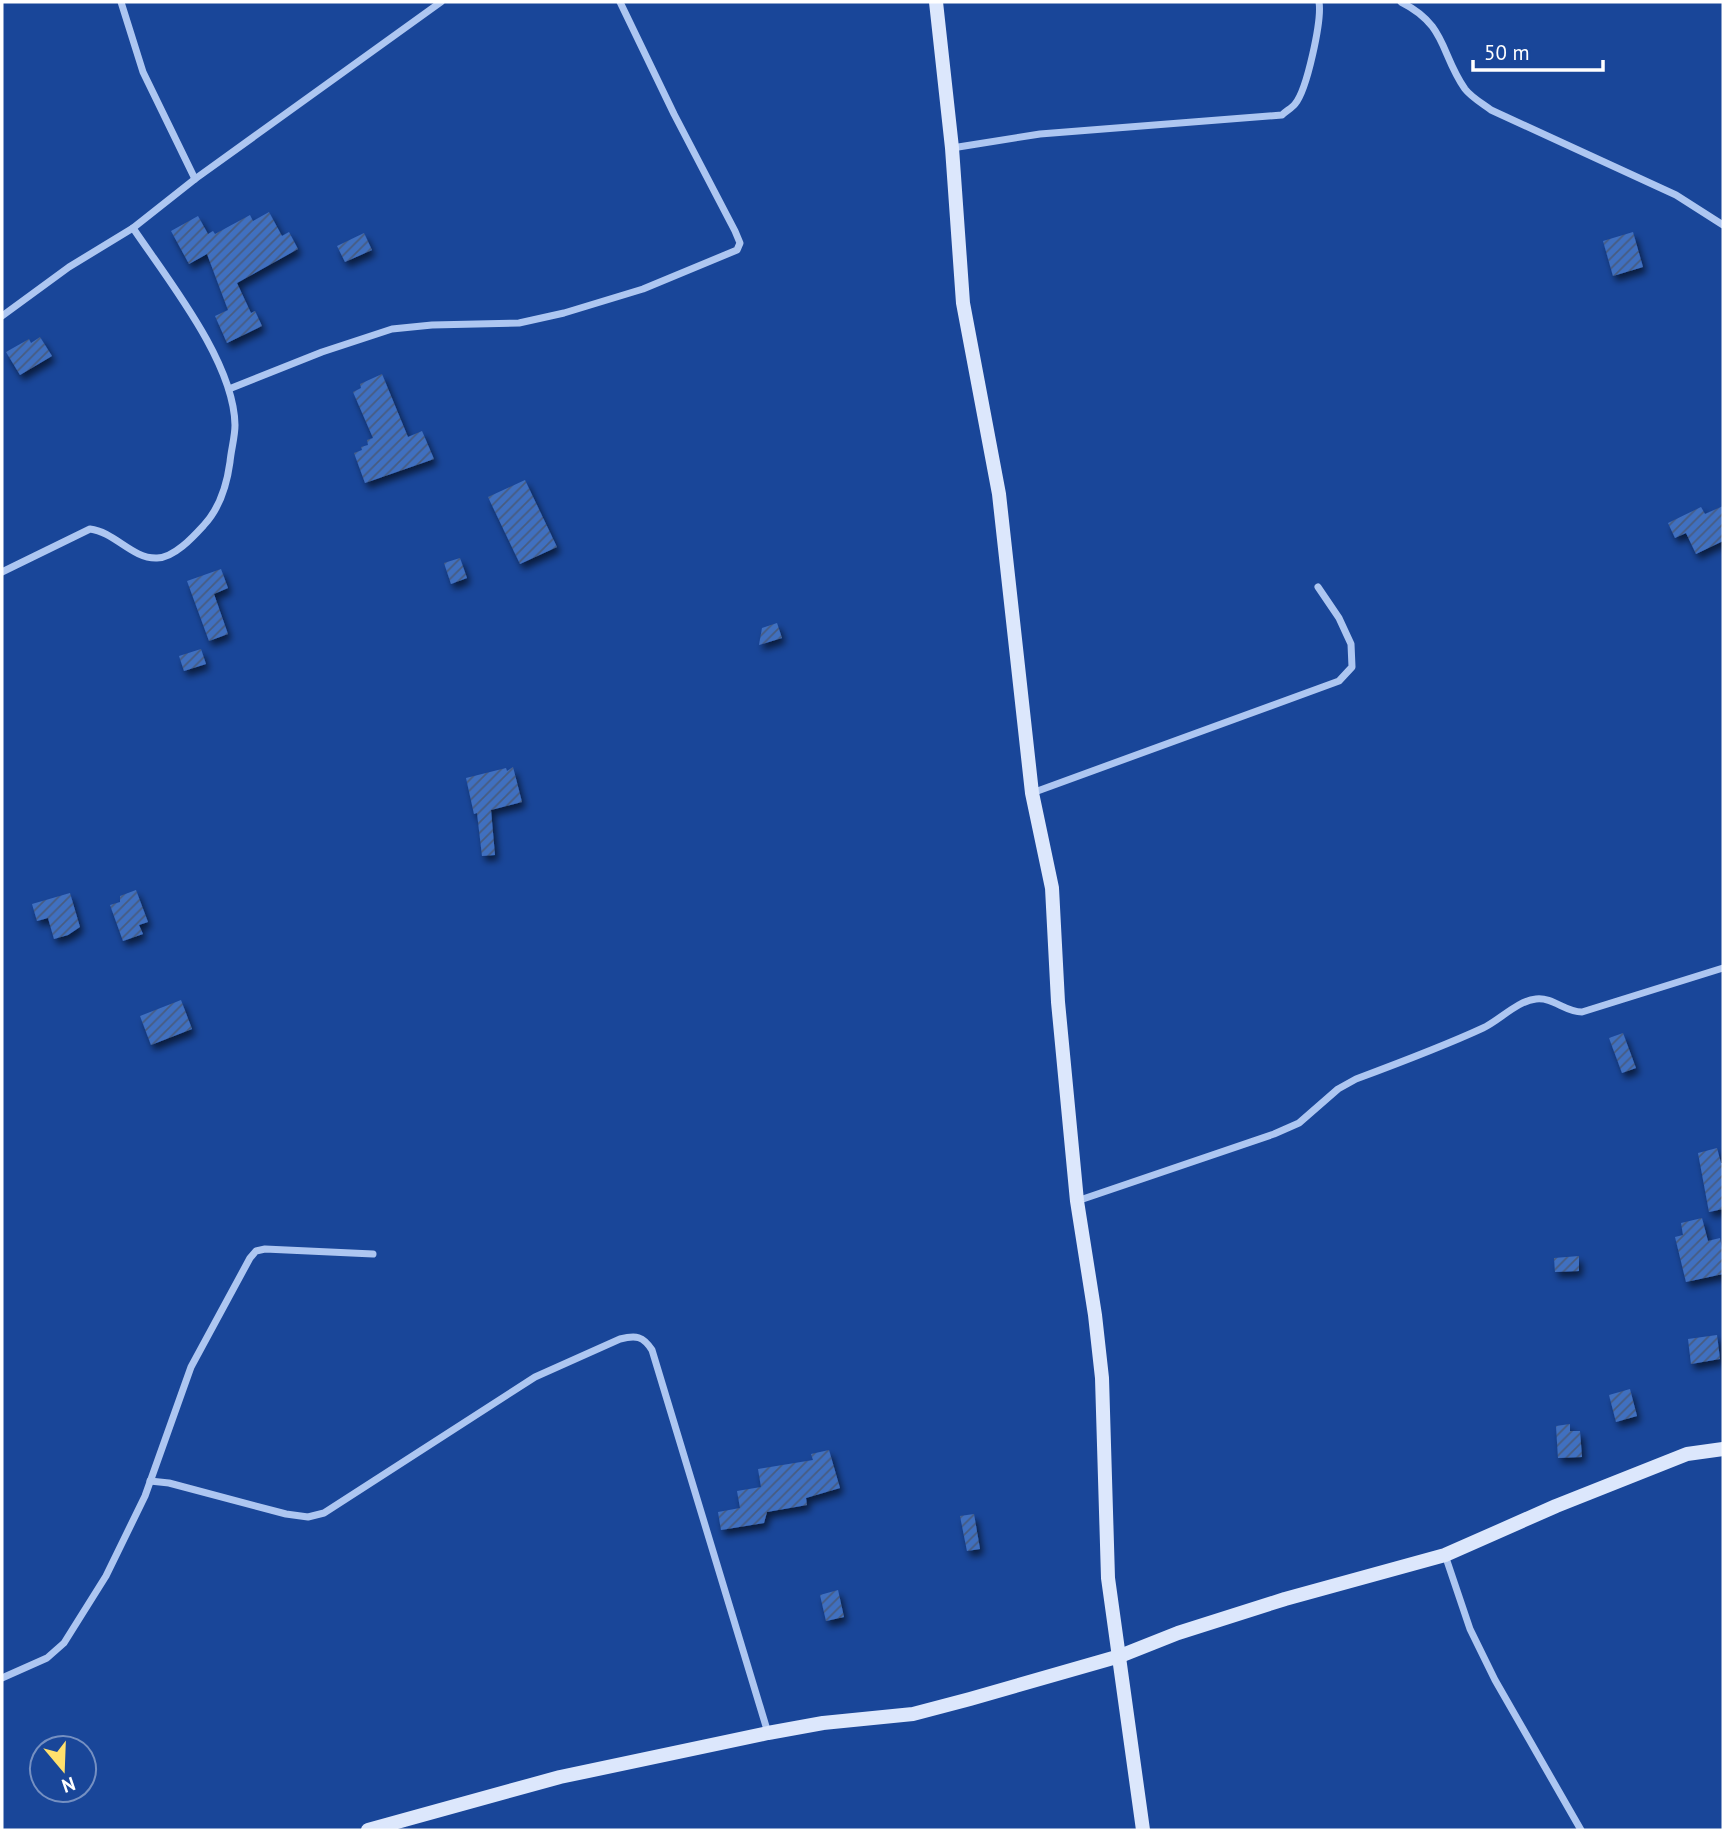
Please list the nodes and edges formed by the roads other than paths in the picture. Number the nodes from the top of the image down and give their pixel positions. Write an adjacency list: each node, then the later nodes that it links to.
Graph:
1 (121, 2): 8 (street)
2 (441, 2): 8 (street)
3 (620, 2): 12 (street)
4 (936, 2): 7 (street)
5 (1319, 2): 7 (street)
6 (1401, 2): 9 (street)
7 (952, 148): 15 (street)
8 (195, 179): 10 (street)
9 (1723, 225)
10 (133, 229): 11 (street); 12 (street)
11 (2, 316)
12 (229, 390): 13 (street)
13 (2, 572)
14 (1318, 587): 15 (street)
15 (1032, 793): 17 (street)
16 (1723, 968): 17 (street)
17 (1077, 1200): 22 (street)
18 (373, 1254): 20 (street)
19 (1723, 1449): 21 (street)
20 (150, 1481): 23 (street); 24 (street)
21 (1445, 1555): 22 (street); 27 (street)
22 (1121, 1656): 24 (street); 26 (street)
23 (2, 1678)
24 (768, 1733): 25 (street)
25 (368, 1830)
26 (1143, 1830)
27 (1581, 1830)

